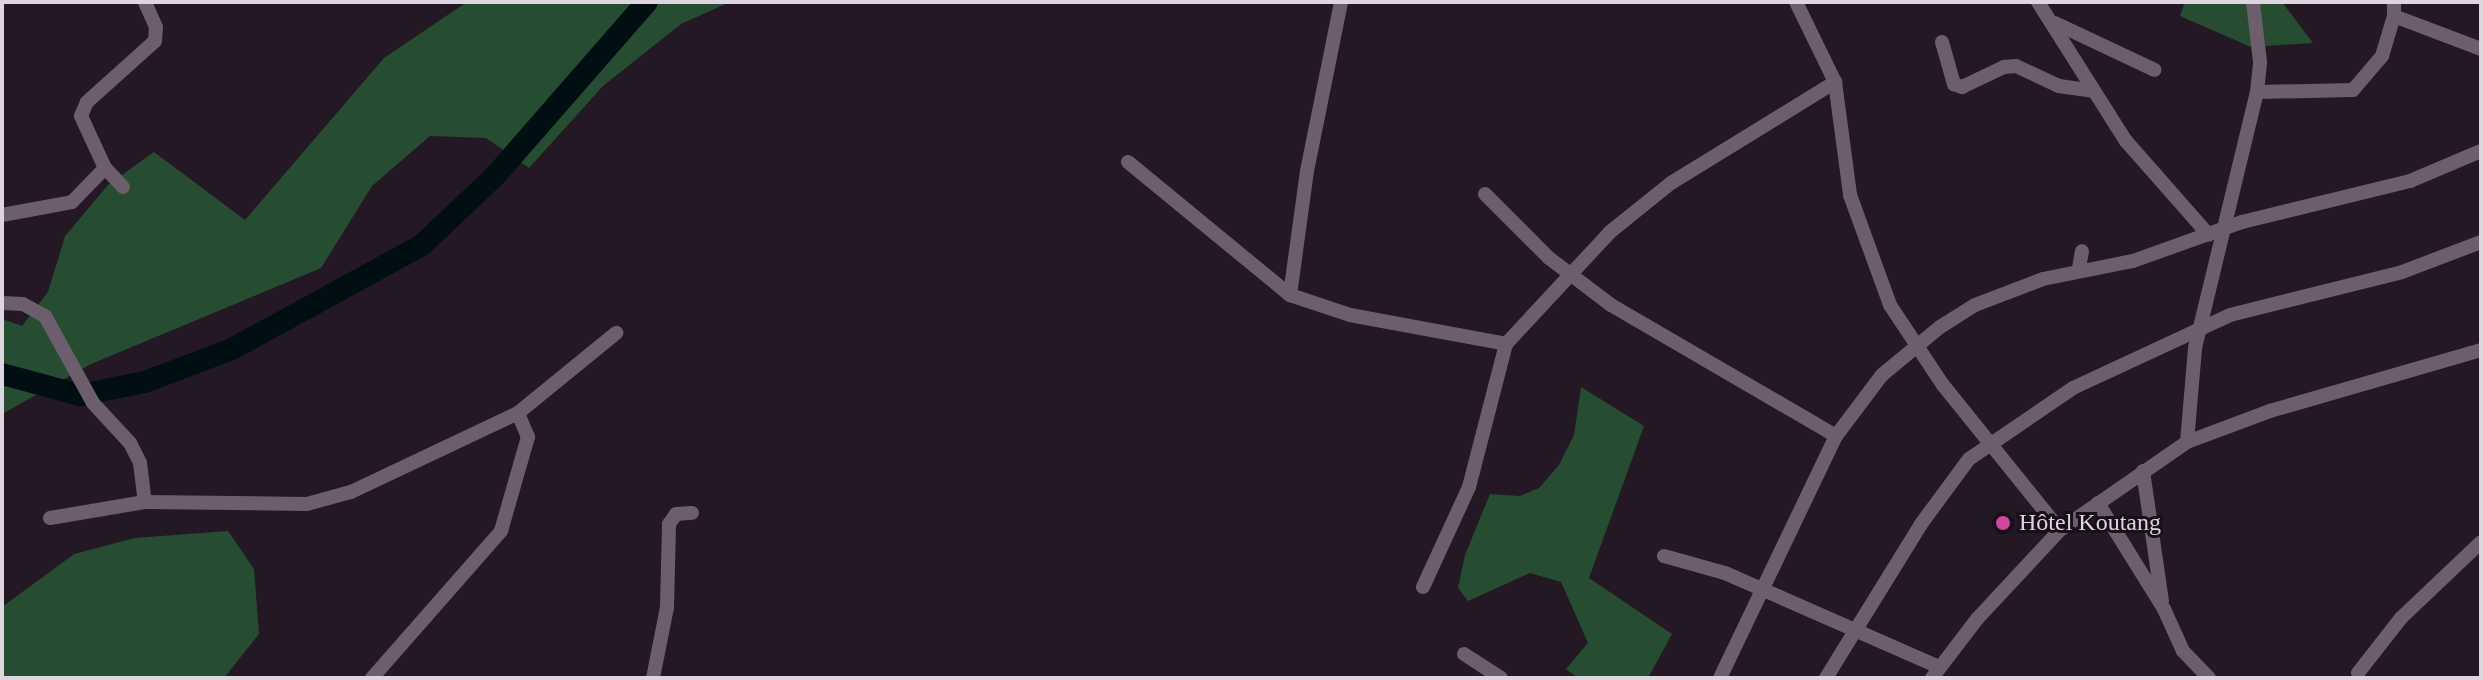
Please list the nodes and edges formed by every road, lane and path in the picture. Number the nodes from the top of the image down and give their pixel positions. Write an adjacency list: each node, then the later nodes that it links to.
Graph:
1 (145, 2): 16 (street)
2 (1341, 2): 25 (street)
3 (1796, 2): 11 (street)
4 (2038, 2): 7 (street)
5 (2253, 2): 13 (street)
6 (2394, 9): 9 (street); 13 (street)
7 (2055, 23): 10 (street); 12 (street)
8 (1942, 42): 12 (street)
9 (2481, 49)
10 (2155, 70)
11 (1835, 82): 24 (street); 30 (street)
12 (2093, 91): 20 (street)
13 (2257, 92): 20 (street)
14 (2481, 151): 20 (street)
15 (1128, 162): 25 (street)
16 (105, 168): 17 (street); 19 (street)
17 (123, 187)
18 (1485, 194): 24 (street)
19 (2, 215)
20 (2215, 232): 23 (street); 27 (street)
21 (2481, 242): 27 (street)
22 (2082, 251): 23 (street)
23 (2079, 268): 30 (street)
24 (1569, 275): 29 (street); 33 (street)
25 (1290, 295): 29 (street)
26 (2, 303): 37 (street)
27 (2199, 329): 34 (street); 35 (street)
28 (616, 333): 32 (street)
29 (1506, 344): 44 (street)
30 (1916, 345): 33 (street); 34 (street)
31 (2481, 350): 35 (street)
32 (518, 413): 37 (street); 51 (street)
33 (1836, 436): 45 (street)
34 (1991, 442): 41 (street); 47 (street)
35 (2187, 442): 36 (street)
36 (2143, 471): 38 (street); 46 (street)
37 (145, 502): 40 (street)
38 (2098, 503): 41 (street); 46 (street)
39 (692, 513): 52 (street)
40 (50, 518)
41 (2060, 530): 49 (street)
42 (2481, 542): 50 (street)
43 (1664, 556): 45 (street)
44 (1423, 587)
45 (1764, 592): 47 (street); 54 (street)
46 (2164, 609): 56 (street)
47 (1855, 629): 49 (street); 55 (street)
48 (1464, 654): 53 (street)
49 (1936, 673)
50 (2354, 676): 57 (street)
51 (372, 678)
52 (653, 678)
53 (1501, 678)
54 (1720, 678)
55 (1826, 678)
56 (2209, 678)
57 (2373, 678)

